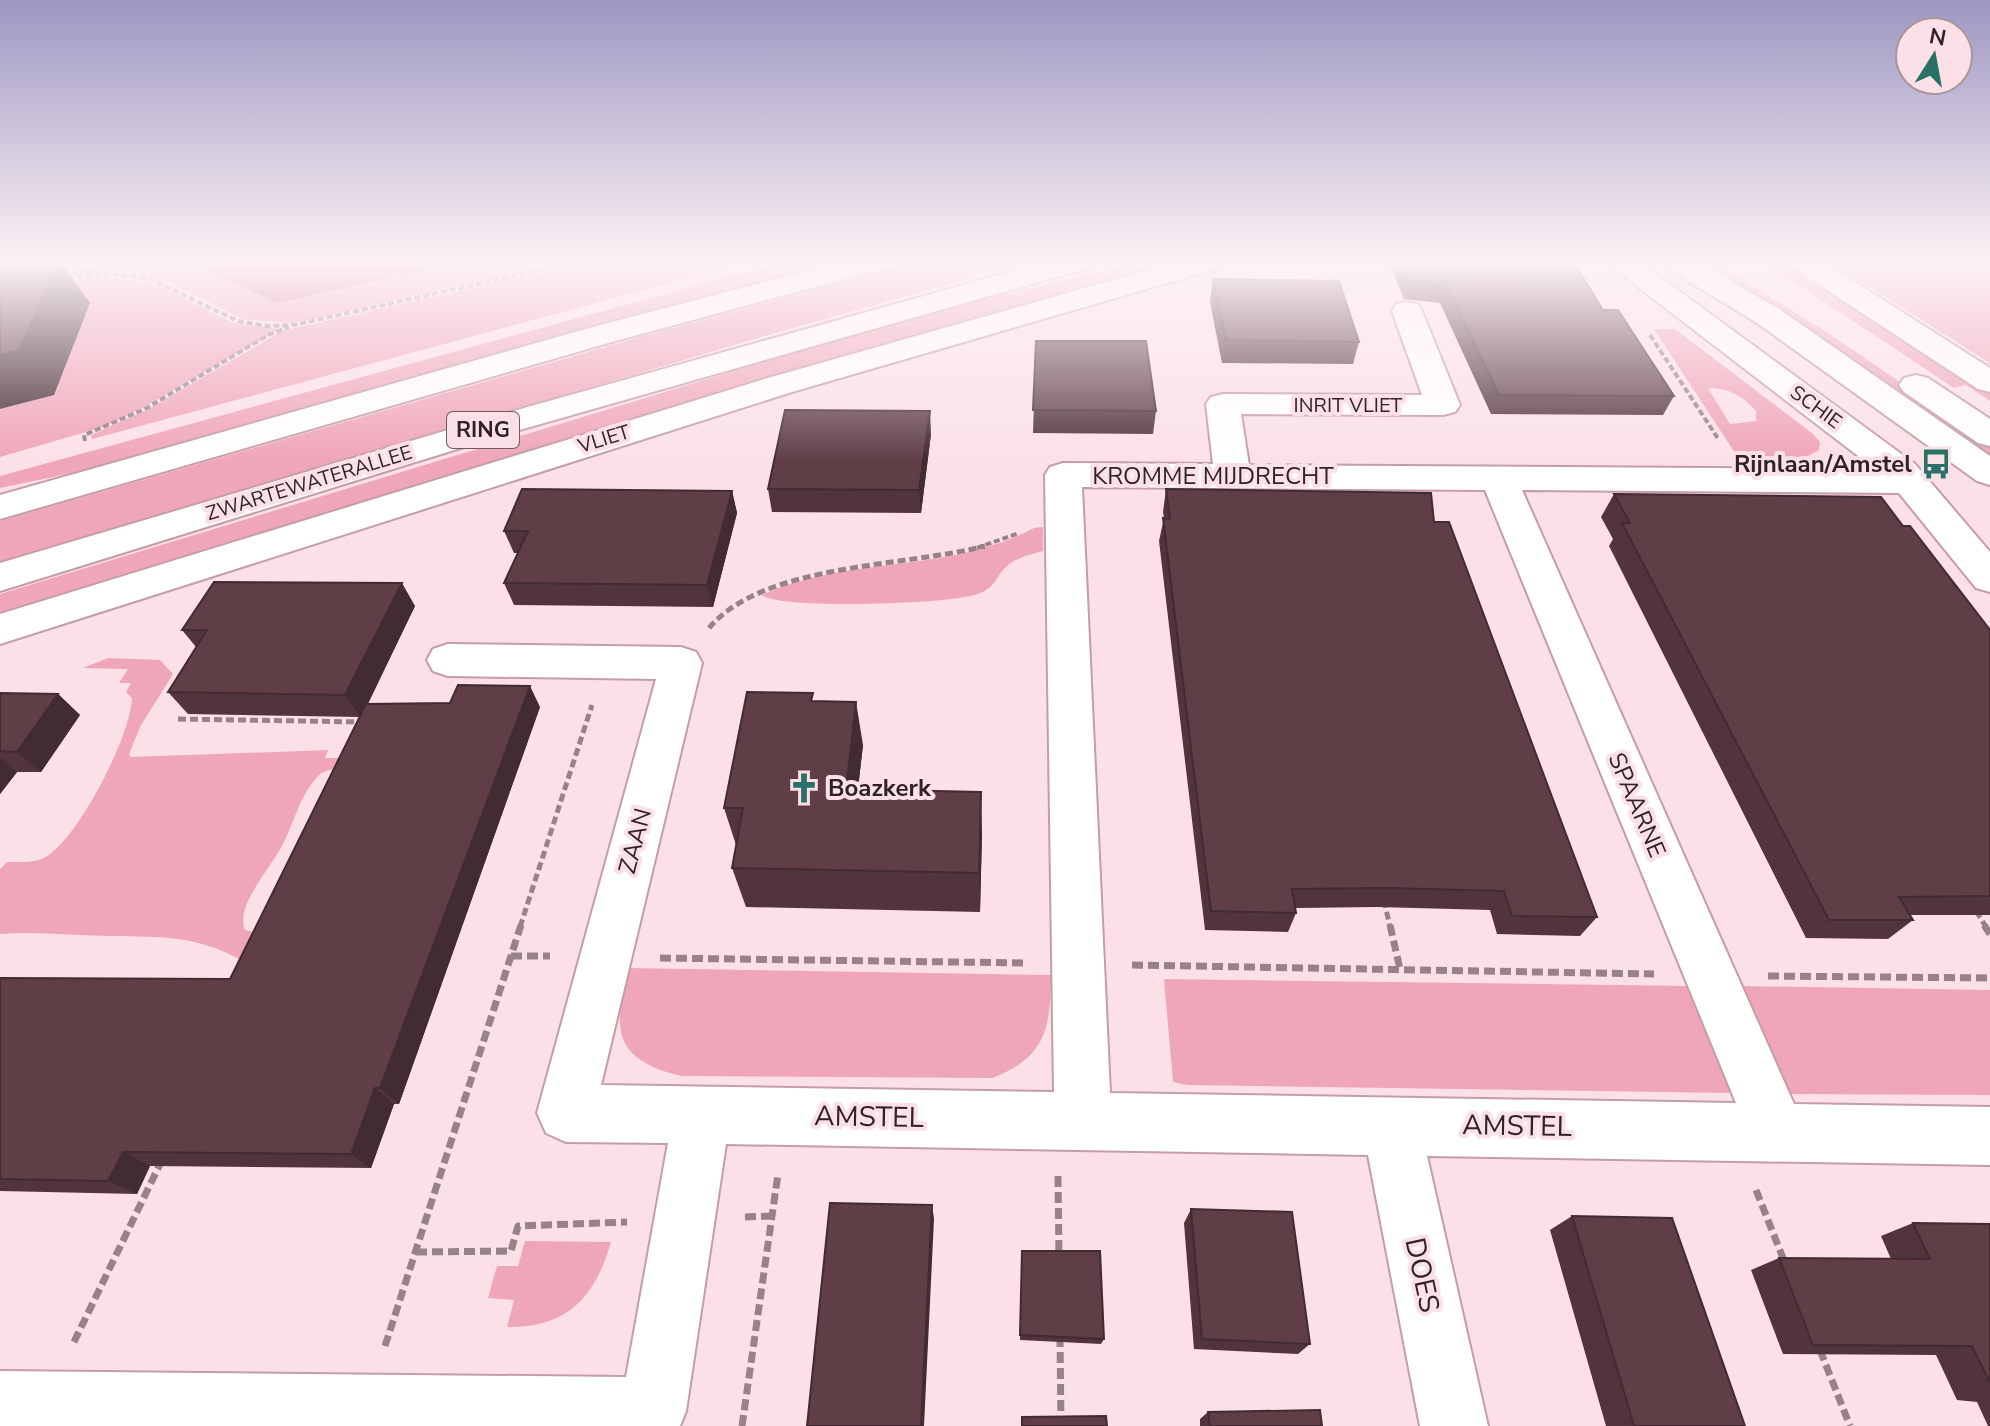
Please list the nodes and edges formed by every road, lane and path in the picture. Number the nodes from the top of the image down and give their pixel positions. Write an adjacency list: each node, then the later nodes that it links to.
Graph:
1 (287, 328): 13 (path)
2 (628, 328): 19 (street, RING)
3 (845, 328): 21 (street, ZWARTEWATERALLEE / RING)
4 (980, 328): 23 (street, VLIET)
5 (1413, 328): 15 (street, INRIT VLIET)
6 (1645, 328): 17 (path)
7 (1708, 328): 18 (street, SCHIE)
8 (1784, 328): 14 (street)
9 (1831, 328): 12 (street)
10 (1905, 328): 11 (street)
11 (1990, 382)
12 (1990, 435)
13 (85, 447)
14 (1990, 473)
15 (1232, 475): 16 (street, KROMME MIJDRECHT); 20 (street, KROMME MIJDRECHT)
16 (1499, 479): 17 (street, KROMME MIJDRECHT); 36 (street, SPAARNE)
17 (1746, 481): 18 (street, KROMME MIJDRECHT)
18 (1911, 481): 22 (street, SCHIE)
19 (0, 507)
20 (1064, 518): 26 (path); 34 (street, KROMME MIJDRECHT)
21 (0, 577)
22 (1990, 578)
23 (0, 629)
24 (448, 660): 25 (street)
25 (606, 662): 26 (street); 32 (path)
26 (681, 663): 33 (street, ZAAN)
27 (178, 719): 28 (path)
28 (366, 736)
29 (1382, 892): 35 (path)
30 (1974, 907): 31 (path)
31 (1990, 934)
32 (511, 956): 33 (path); 47 (path)
33 (605, 957): 34 (path); 38 (street, ZAAN)
34 (1078, 964): 35 (path); 40 (street, KROMME MIJDRECHT)
35 (1400, 969): 36 (path)
36 (1710, 976): 37 (path); 42 (street, SPAARNE)
37 (1990, 978)
38 (702, 1115): 39 (street, AMSTEL); 46 (street)
39 (787, 1116): 40 (street, AMSTEL); 45 (path)
40 (1070, 1119): 41 (street, AMSTEL); 48 (path)
41 (1391, 1124): 42 (street, AMSTEL); 57 (street, DOES)
42 (1754, 1130): 43 (street, AMSTEL); 49 (path)
43 (1990, 1136)
44 (165, 1153): 52 (path)
45 (772, 1216): 46 (path); 55 (path)
46 (685, 1220): 47 (path); 54 (street)
47 (416, 1252): 53 (path)
48 (1059, 1273)
49 (1791, 1278)
50 (1060, 1319): 56 (path)
51 (1814, 1337): 58 (path)
52 (22, 1404): 53 (street)
53 (365, 1409): 54 (street)
54 (652, 1419)
55 (742, 1426)
56 (1061, 1426)
57 (1454, 1426)
58 (1850, 1426)

